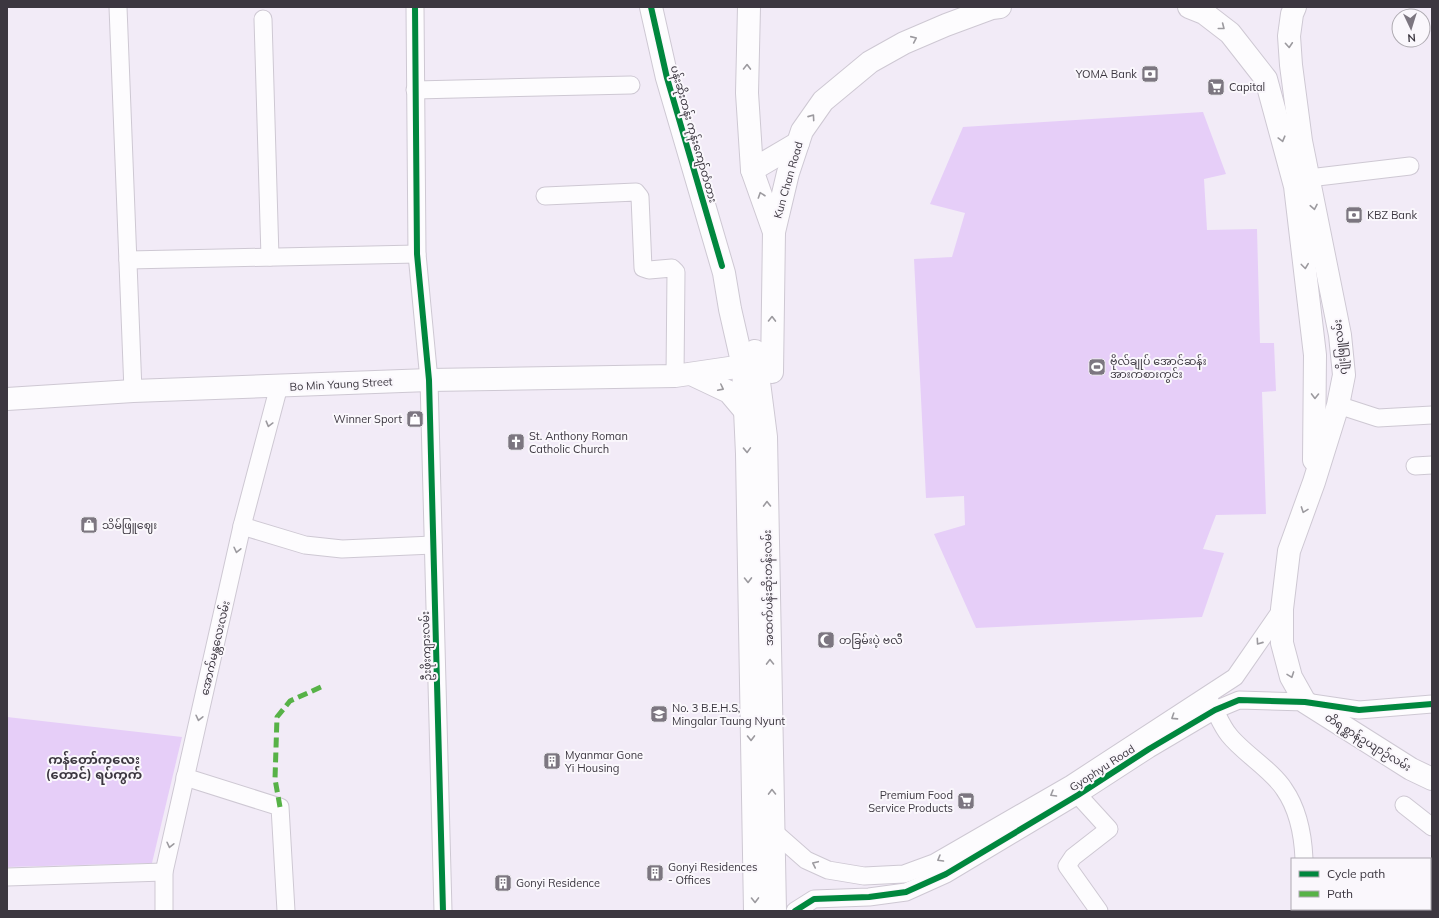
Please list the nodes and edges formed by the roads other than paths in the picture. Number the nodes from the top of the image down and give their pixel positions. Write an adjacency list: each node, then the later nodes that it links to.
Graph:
1 (118, 7): 19 (street)
2 (415, 7): 10 (street, ဦးဖိုးကျားလမ်း)
3 (651, 7): 20 (main road, ပန်းဆိုးတန်း ကုန်းကျော်တံတား)
4 (749, 7): 13 (main road, Kun Chan Road, one-way to 4)
5 (993, 7): 11 (main road, Kun Chan Road, one-way to 5)
6 (1189, 7): 32 (main road, one-way to 32)
7 (1295, 7): 14 (main road, ဂျိုးဖြူလမ်း, one-way to 14)
8 (263, 19): 18 (street)
9 (631, 85): 10 (street)
10 (415, 90): 17 (street, ဦးဖိုးကျားလမ်း)
11 (798, 143): 13 (main road); 16 (main road, Kun Chan Road)
12 (1410, 166): 14 (street)
13 (752, 170): 16 (main road, Kun Chan Road, one-way to 13)
14 (1309, 178): 27 (main road, ဂျိုးဖြူလမ်း, one-way to 27)
15 (545, 196): 22 (street)
16 (774, 232): 21 (main road, one-way to 16)
17 (417, 254): 18 (street); 23 (street, ဦးဖိုးကျားလမ်း)
18 (270, 257): 19 (street)
19 (128, 260): 25 (street)
20 (723, 269): 21 (main road, အထက်ပန်းဆိုးတန်းလမ်း)
21 (758, 362): 22 (main road, Bo Min Yaung Street); 28 (main road, အထက်ပန်းဆိုးတန်းလမ်း); 44 (main road, အထက်ပန်းဆိုးတန်းလမ်း, one-way to 21)
22 (683, 375): 23 (main road, Bo Min Yaung Street); 28 (main road, one-way to 28)
23 (429, 380): 24 (main road, Bo Min Yaung Street); 34 (street, ဦးဖိုးကျားလမ်း)
24 (279, 386): 25 (main road, Bo Min Yaung Street); 33 (street, အောက်မန္တလေးလမ်း, one-way to 33)
25 (133, 391): 26 (main road, Bo Min Yaung Street)
26 (7, 399)
27 (1338, 405): 29 (street); 32 (main road, ဂျိုးဖြူလမ်း)
28 (745, 411): 51 (main road, အထက်ပန်းဆိုးတန်းလမ်း, one-way to 51)
29 (1432, 415)
30 (1432, 465): 31 (street)
31 (1414, 466)
32 (1314, 482): 35 (main road, ဂျိုးဖြူလမ်း, one-way to 35)
33 (242, 526): 34 (street); 39 (street, အောက်မန္တလေးလမ်း, one-way to 39)
34 (433, 545): 50 (street, ဦးဖိုးကျားလမ်း)
35 (1282, 610): 36 (main road, ဂျိုးဖြူလမ်း, one-way to 36); 37 (street, Gyophyu Road, one-way to 37)
36 (1305, 702): 37 (street, Gyophyu Road); 38 (street, Gyophyu Road); 40 (main road, တိရစ္ဆာန်ဥယျာဉ်လမ်း)
37 (1211, 703): 41 (street, Gyophyu Road); 44 (street, Gyophyu Road, one-way to 44); 45 (street)
38 (1432, 704)
39 (185, 777): 46 (street, အောက်မန္တလေးလမ်း, one-way to 46); 49 (street)
40 (1432, 779)
41 (1078, 795): 53 (street, Gyophyu Road); 54 (street)
42 (1404, 805): 43 (street)
43 (1432, 827)
44 (773, 831): 52 (main road, အထက်ပန်းဆိုးတန်းလမ်း)
45 (1304, 858)
46 (164, 872): 47 (street); 48 (street, အောက်မန္တလေးလမ်း)
47 (7, 877)
48 (164, 911)
49 (286, 911)
50 (443, 911)
51 (755, 911)
52 (775, 911)
53 (795, 911)
54 (1099, 911)

